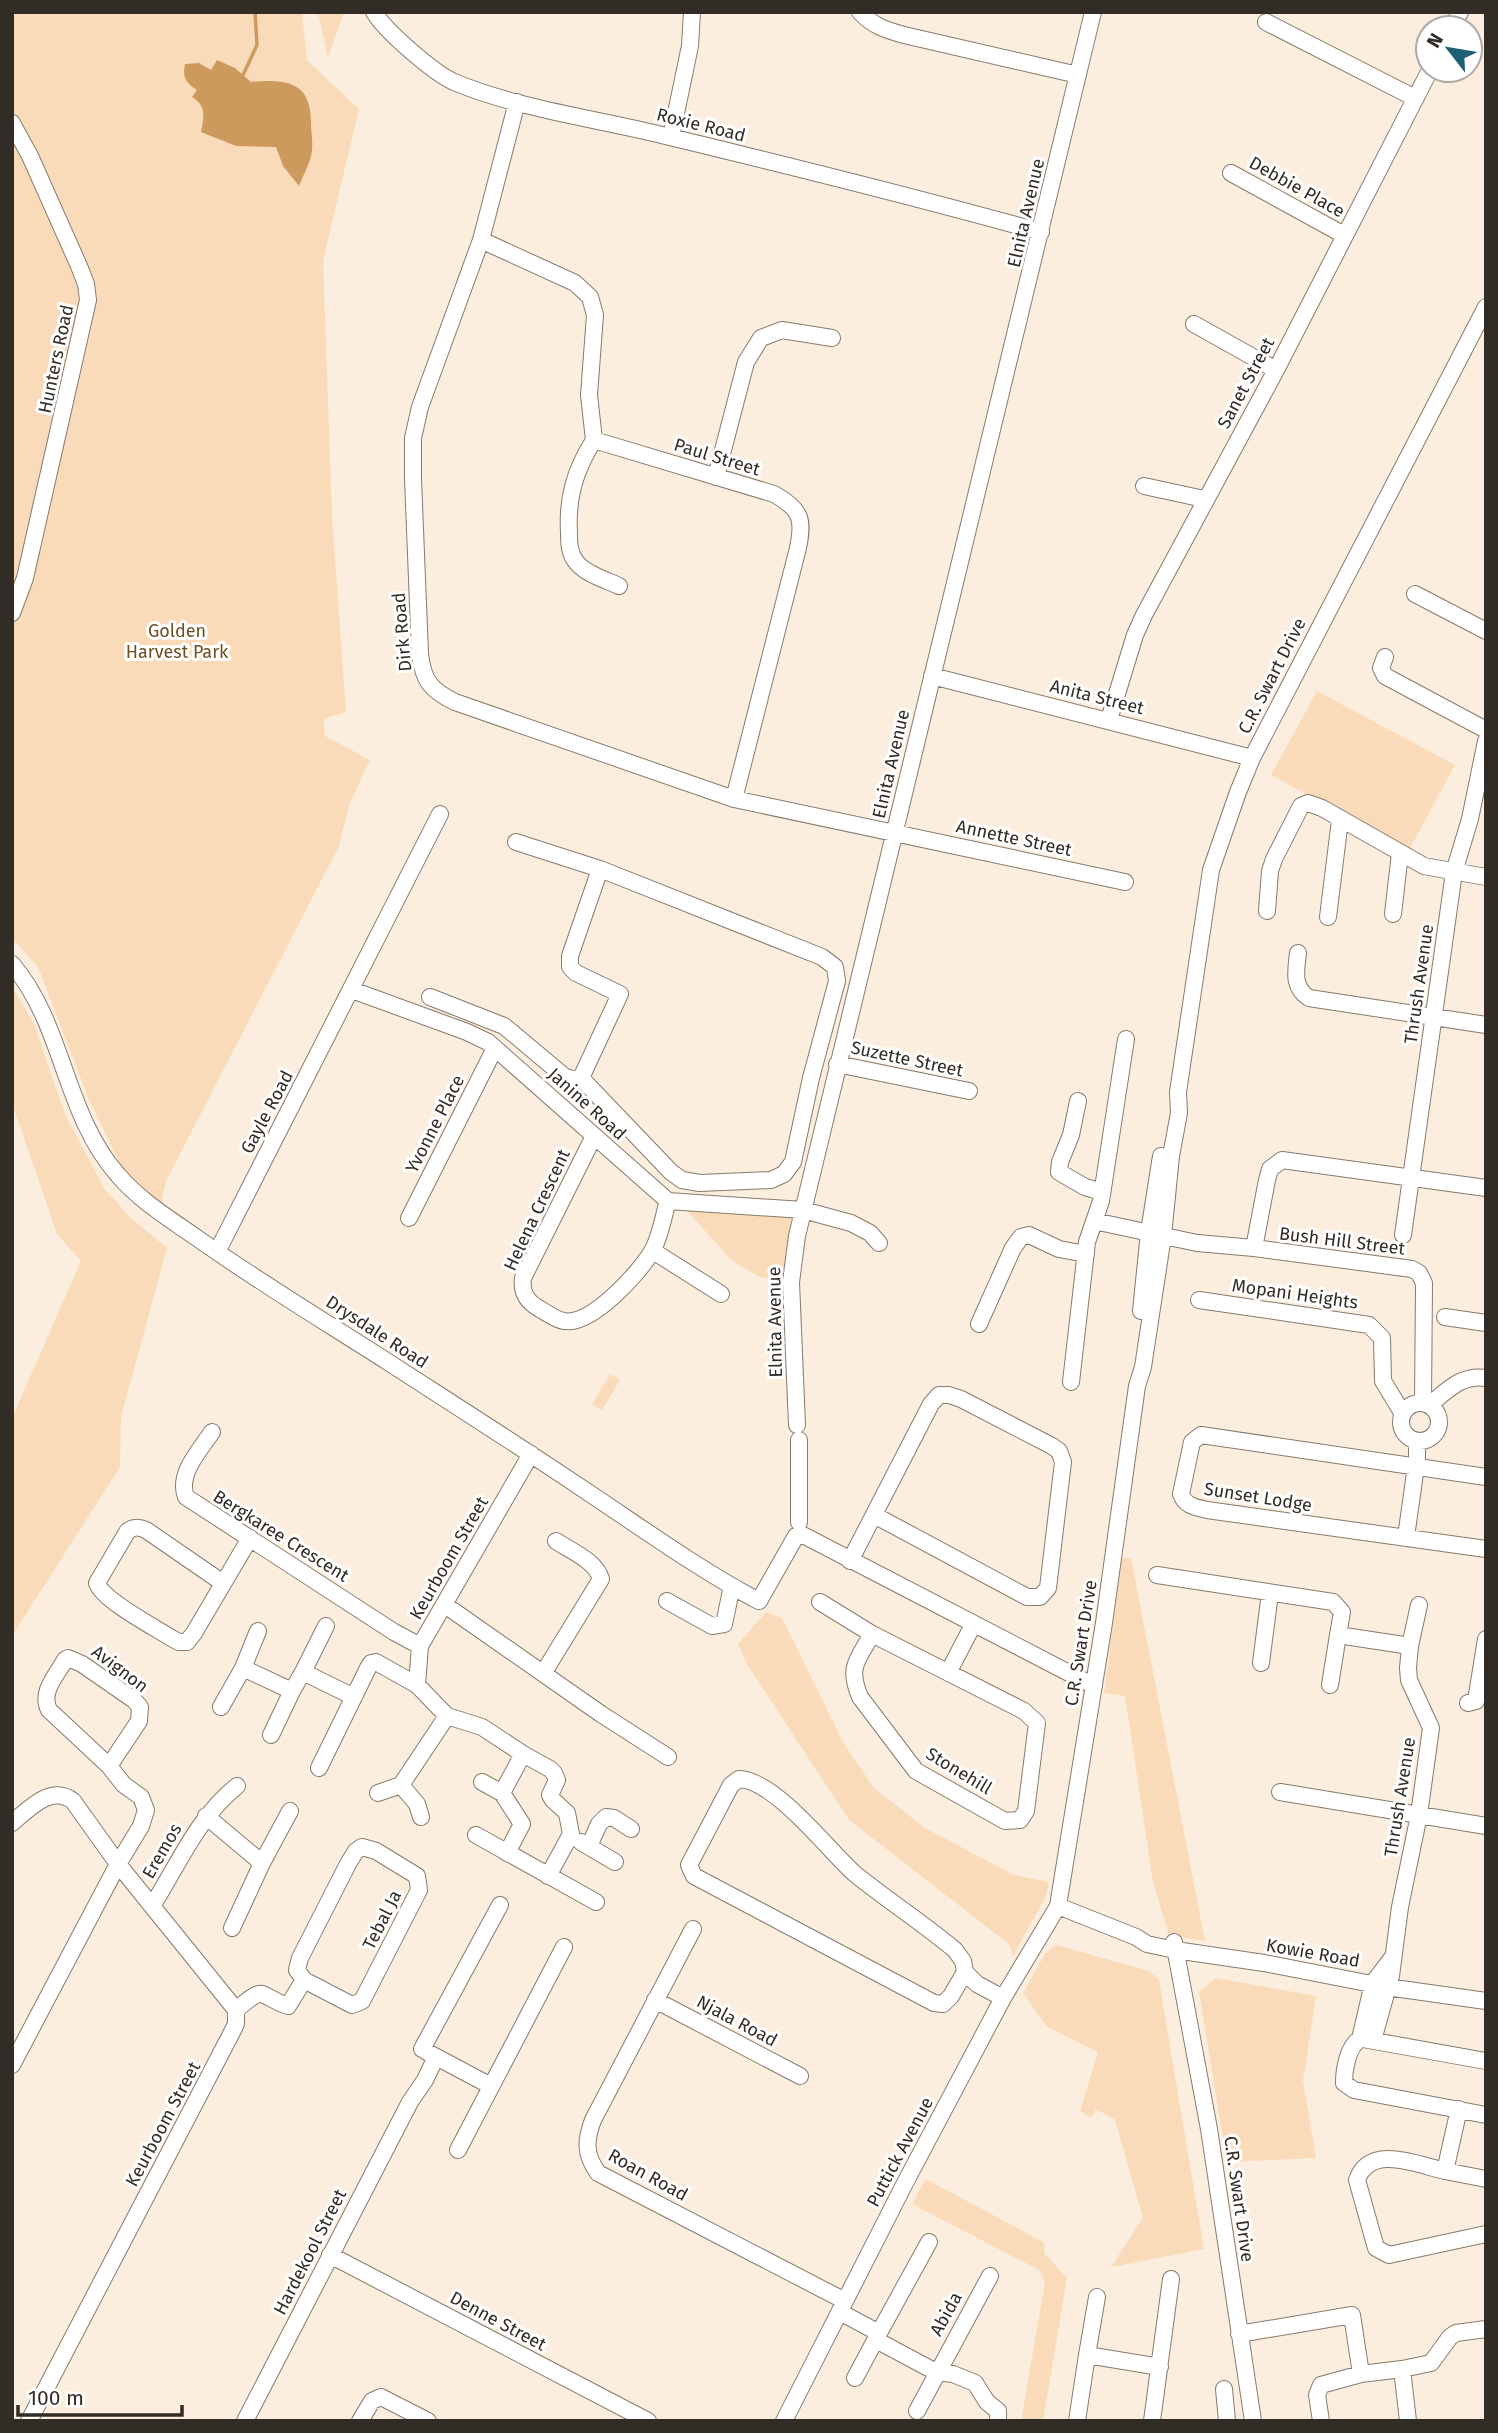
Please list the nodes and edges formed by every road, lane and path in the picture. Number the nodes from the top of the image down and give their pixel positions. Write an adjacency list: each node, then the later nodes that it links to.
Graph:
1 (374, 12): 9 (street, Roxie Road)
2 (692, 12): 11 (street)
3 (859, 12): 6 (street)
4 (1093, 12): 6 (street, Elnita Avenue)
5 (1265, 22): 8 (street)
6 (1078, 75): 13 (street, Elnita Avenue)
7 (1422, 84): 8 (street, Sanet Street)
8 (1415, 98): 14 (street, Sanet Street)
9 (517, 102): 11 (street, Roxie Road); 15 (street, Dirk Road)
10 (12, 123): 26 (street, Hunters Road)
11 (671, 137): 13 (street, Roxie Road)
12 (1231, 173): 14 (street, Debbie Place)
13 (1041, 232): 29 (street, Elnita Avenue)
14 (1344, 234): 19 (street, Sanet Street)
15 (481, 240): 20 (street); 34 (street, Dirk Road)
16 (1486, 307): 33 (street, C.R. Swart Drive)
17 (1194, 324): 19 (street)
18 (832, 338): 21 (street)
19 (1276, 370): 23 (street, Sanet Street)
20 (594, 440): 21 (street, Paul Street); 24 (street)
21 (716, 477): 34 (street, Paul Street)
22 (1144, 486): 23 (street)
23 (1205, 499): 30 (street, Sanet Street)
24 (620, 586)
25 (1415, 594): 27 (street)
26 (12, 613)
27 (1486, 631)
28 (1385, 657): 31 (street)
29 (932, 676): 30 (street, Anita Street); 37 (street, Elnita Avenue)
30 (1109, 720): 33 (street, Anita Street)
31 (1486, 730)
32 (1486, 741): 41 (street, Thrush Avenue)
33 (1252, 758): 69 (street, C.R. Swart Drive)
34 (734, 799): 37 (street, Dirk Road)
35 (440, 814): 49 (street, Gayle Road)
36 (1340, 820): 39 (street); 44 (street); 46 (street)
37 (894, 832): 43 (street, Annette Street); 55 (street, Elnita Avenue)
38 (516, 842): 40 (street)
39 (1400, 853): 41 (street); 45 (street)
40 (600, 869): 56 (street); 58 (street)
41 (1454, 872): 42 (street); 51 (street, Thrush Avenue)
42 (1486, 877)
43 (1125, 882)
44 (1267, 911)
45 (1393, 914)
46 (1328, 917)
47 (1298, 953): 51 (street)
48 (12, 964): 74 (street, Drysdale Road)
49 (352, 990): 54 (street, Janine Road); 74 (street, Gayle Road)
50 (430, 997): 56 (street)
51 (1434, 1018): 52 (street); 62 (street, Thrush Avenue)
52 (1486, 1025)
53 (1126, 1039): 64 (street)
54 (495, 1048): 60 (street, Janine Road); 67 (street, Yvonne Place)
55 (837, 1064): 57 (street, Suzette Street); 66 (street, Elnita Avenue)
56 (582, 1077): 58 (street)
57 (970, 1091)
58 (601, 1098): 60 (street)
59 (1078, 1101): 64 (street)
60 (580, 1122): 61 (street, Janine Road)
61 (594, 1136): 65 (street, Janine Road); 73 (street, Helena Crescent)
62 (1412, 1177): 63 (street); 70 (street, Thrush Avenue); 72 (street)
63 (1486, 1188)
64 (1102, 1192): 68 (street)
65 (668, 1201): 66 (street); 73 (street, Helena Crescent)
66 (803, 1210): 71 (street); 91 (street, Elnita Avenue)
67 (409, 1218)
68 (1094, 1221): 69 (street); 75 (street)
69 (1156, 1234): 72 (street); 120 (street, C.R. Swart Drive)
70 (1403, 1235)
71 (879, 1243)
72 (1254, 1248): 83 (street, Bush Hill Street)
73 (653, 1251): 76 (street)
74 (217, 1252): 87 (street, Drysdale Road)
75 (1086, 1254): 80 (street); 82 (street)
76 (720, 1294)
77 (1199, 1300): 84 (street, Mopani Heights)
78 (1445, 1317): 79 (street)
79 (1486, 1323)
80 (979, 1324)
81 (1486, 1378): 83 (street)
82 (1071, 1382)
83 (1426, 1404): 84 (street); 86 (street)
84 (1403, 1414): 86 (street)
85 (212, 1432): 93 (street, Bergkaree Crescent)
86 (1417, 1441): 88 (street)
87 (531, 1454): 99 (street, Drysdale Road); 103 (street, Keurboom Street)
88 (1416, 1468): 89 (street, Sunset Lodge); 92 (street); 92 (street, Sunset Lodge)
89 (1486, 1477)
90 (874, 1515): 90 (street); 96 (street)
91 (799, 1531): 96 (street); 99 (street, Drysdale Road)
92 (1406, 1537): 95 (street, Sunset Lodge)
93 (250, 1538): 98 (street); 111 (street, Bergkaree Crescent)
94 (556, 1541): 117 (street)
95 (1486, 1549)
96 (850, 1561): 105 (street)
97 (1157, 1575): 100 (street)
98 (223, 1583): 98 (street)
99 (732, 1586): 101 (street)
100 (1270, 1593): 109 (street); 113 (street)
101 (667, 1601)
102 (820, 1602): 108 (street)
103 (445, 1605): 111 (street, Keurboom Street); 117 (street)
104 (1419, 1605): 112 (street, Thrush Avenue)
105 (974, 1625): 115 (street); 120 (street)
106 (326, 1626): 116 (street)
107 (258, 1631): 114 (street)
108 (872, 1634): 115 (street, Stonehill); 115 (street, Stonehill)
109 (1338, 1635): 112 (street); 119 (street)
110 (1486, 1639): 123 (street)
111 (420, 1646): 118 (street, Keurboom Street)
112 (1410, 1646): 138 (street, Thrush Avenue)
113 (1261, 1663)
114 (243, 1668): 121 (street); 124 (street)
115 (949, 1671)
116 (303, 1672): 121 (street); 122 (street)
117 (544, 1672): 128 (street)
118 (417, 1685): 122 (street); 125 (street)
119 (1330, 1685)
120 (1094, 1686): 155 (street, C.R. Swart Drive)
121 (292, 1691): 126 (street)
122 (354, 1697): 130 (street)
123 (1477, 1702)
124 (221, 1707)
125 (447, 1716): 127 (street); 132 (street)
126 (271, 1735)
127 (523, 1754): 136 (street); 144 (street)
128 (668, 1757)
129 (109, 1766): 129 (street, Avignon); 150 (street, Avignon)
130 (320, 1768)
131 (482, 1782): 136 (street)
132 (401, 1785): 135 (street); 140 (street)
133 (237, 1786): 139 (street, Eremos)
134 (1280, 1792): 138 (street)
135 (378, 1793)
136 (502, 1793): 147 (street)
137 (290, 1811): 149 (street)
138 (1419, 1815): 142 (street); 163 (street, Thrush Avenue)
139 (206, 1816): 149 (street, Eremos); 154 (street, Eremos)
140 (421, 1817)
141 (12, 1823): 150 (street)
142 (1486, 1826)
143 (631, 1829): 146 (street)
144 (570, 1834): 146 (street); 151 (street)
145 (476, 1835): 147 (street)
146 (589, 1846): 148 (street)
147 (507, 1853): 151 (street)
148 (615, 1862)
149 (262, 1863): 156 (street)
150 (118, 1864): 154 (street); 173 (street)
151 (548, 1876): 152 (street)
152 (596, 1902)
153 (500, 1905): 171 (street, Hardekool Street)
154 (152, 1906): 169 (street)
155 (1058, 1906): 158 (street, Kowie Road); 166 (street, Puttick Avenue)
156 (232, 1928)
157 (693, 1928): 167 (street, Roan Road)
158 (1174, 1946): 160 (street, Kowie Road); 163 (street, Kowie Road); 164 (street, C.R. Swart Drive)
159 (564, 1947): 175 (street)
160 (1206, 1954): 163 (street, Kowie Road); 164 (street)
161 (965, 1972): 161 (street); 166 (street)
162 (303, 1980): 162 (street, Tebal Ja); 169 (street)
163 (1382, 1980): 165 (street, Kowie Road); 168 (street, Kowie Road); 170 (street)
164 (1182, 1989): 189 (street, C.R. Swart Drive)
165 (1486, 1992)
166 (1003, 1998): 187 (street, Puttick Avenue)
167 (655, 2000): 174 (street, Njala Road); 187 (street, Roan Road)
168 (1486, 2001)
169 (236, 2010): 199 (street, Keurboom Street)
170 (1366, 2040): 172 (street); 176 (street)
171 (426, 2051): 175 (street); 183 (street, Hardekool Street)
172 (1486, 2061)
173 (12, 2065)
174 (800, 2076)
175 (491, 2086): 178 (street)
176 (1459, 2109): 177 (street); 179 (street)
177 (1486, 2115)
178 (458, 2150)
179 (1445, 2171): 180 (street); 181 (street)
180 (1486, 2179)
181 (1486, 2234)
182 (929, 2242): 190 (street)
183 (330, 2255): 200 (street, Hardekool Street); 203 (street, Denne Street)
184 (990, 2276): 194 (street, Abida)
185 (1171, 2279): 192 (street)
186 (1097, 2297): 191 (street)
187 (842, 2306): 190 (street); 204 (street, Puttick Avenue)
188 (1486, 2329): 193 (street)
189 (1238, 2334): 195 (street); 209 (street, C.R. Swart Drive)
190 (878, 2336): 194 (street); 196 (street)
191 (1087, 2355): 192 (street); 206 (street)
192 (1160, 2367): 207 (street)
193 (1402, 2369): 195 (street); 211 (street)
194 (936, 2372): 198 (street, Abida); 205 (street)
195 (1361, 2374): 210 (street)
196 (855, 2378)
197 (1224, 2389): 208 (street)
198 (917, 2411)
199 (29, 2421)
200 (245, 2421)
201 (360, 2421): 202 (street)
202 (428, 2421)
203 (648, 2421)
204 (784, 2421)
205 (998, 2421)
206 (1077, 2421)
207 (1152, 2421)
208 (1227, 2421)
209 (1253, 2421)
210 (1321, 2421)
211 (1408, 2421)

